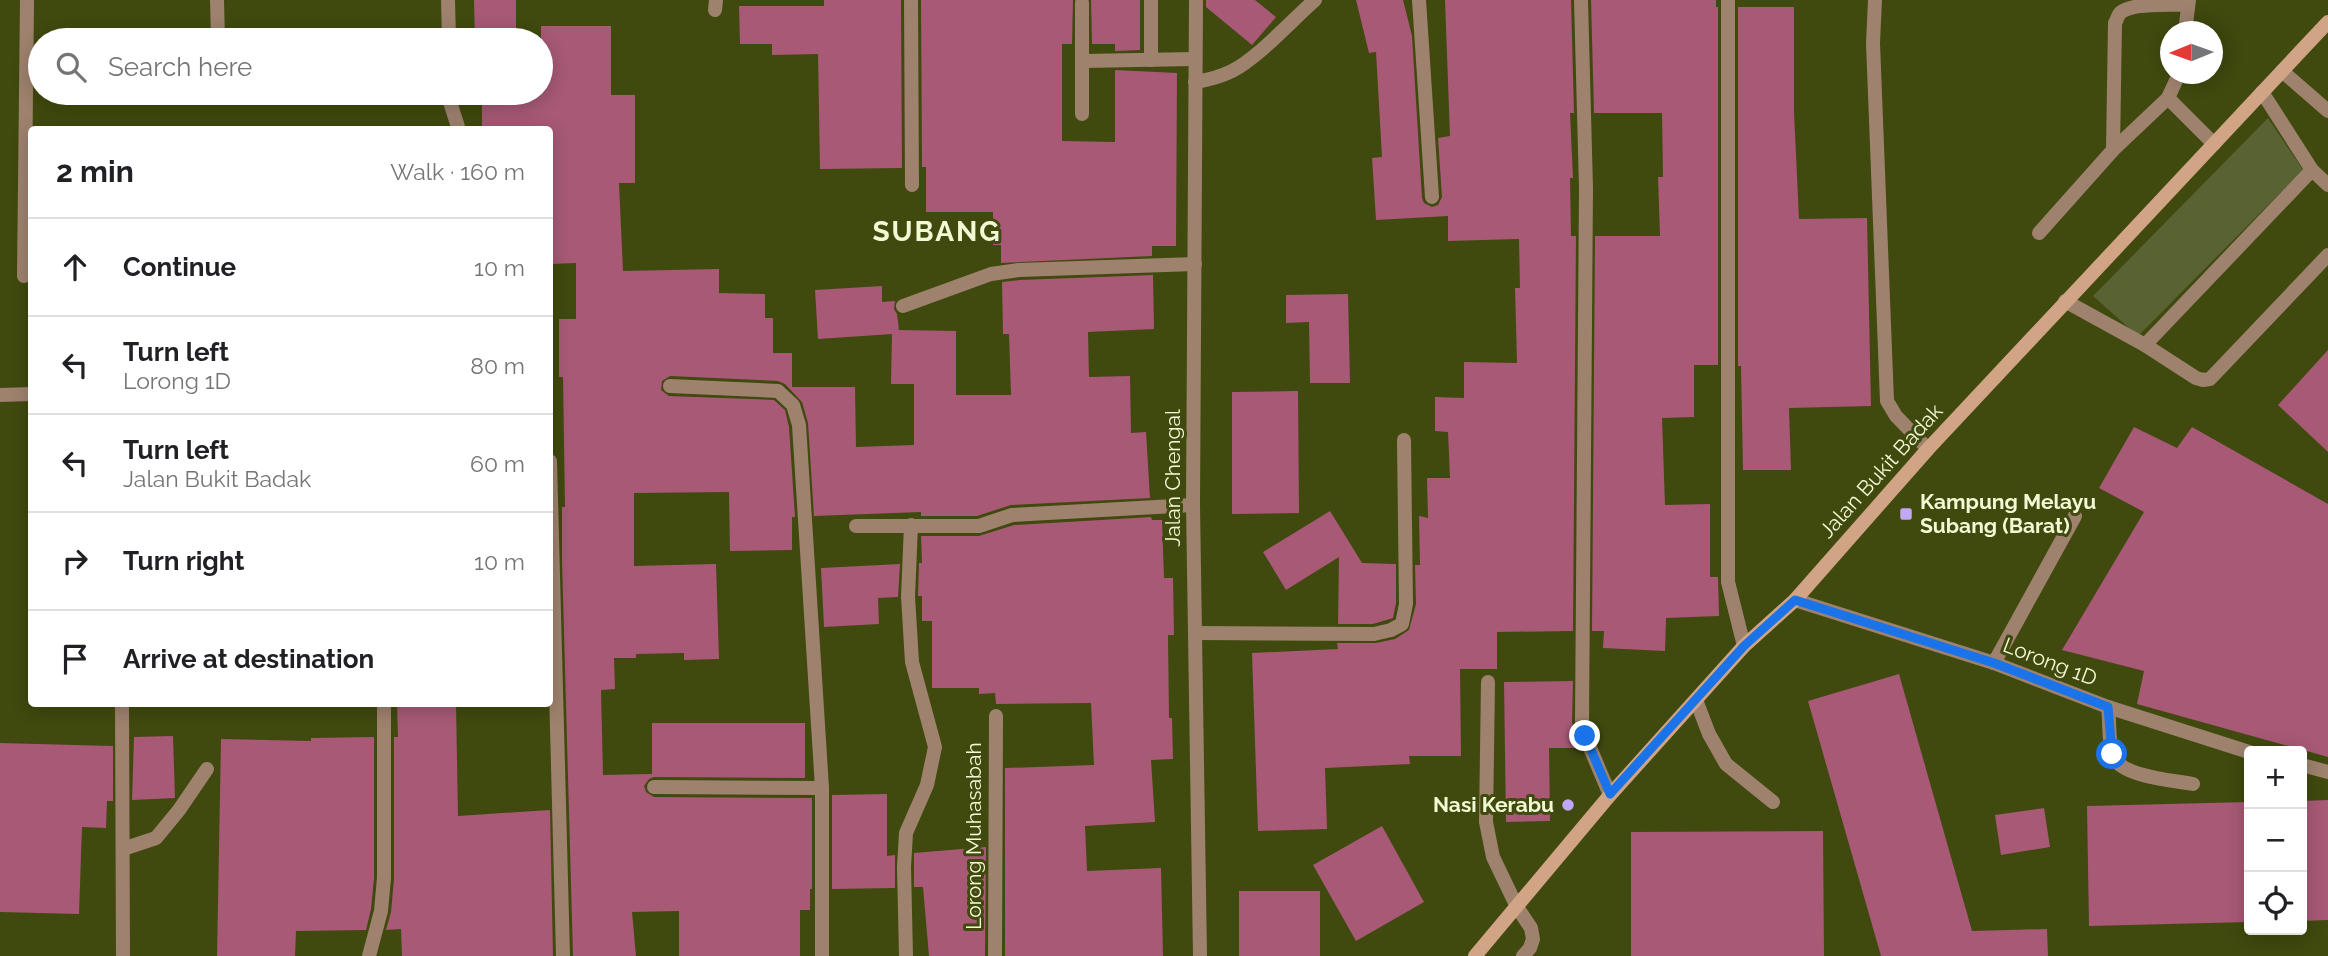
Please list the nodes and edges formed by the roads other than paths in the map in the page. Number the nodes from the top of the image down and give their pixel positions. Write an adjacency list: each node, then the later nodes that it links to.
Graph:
1 (27, 0): 39 (street)
2 (217, 0): 16 (street)
3 (448, 0): 17 (street)
4 (911, 0): 33 (street)
5 (1151, 0): 19 (street)
6 (1196, 0): 18 (street, Jalan Chengal)
7 (1315, 0): 22 (street)
8 (1419, 0): 35 (street)
9 (1581, 0): 70 (street)
10 (1728, 0): 55 (street)
11 (1875, 0): 47 (street)
12 (2188, 2): 14 (street); 31 (street)
13 (1082, 3): 20 (street)
14 (2186, 21)
15 (2328, 22): 21 (main road, Jalan Bukit Badak)
16 (218, 28)
17 (449, 28)
18 (1195, 59): 19 (street); 22 (street, Jalan Chengal)
19 (1151, 60): 20 (street)
20 (1083, 61): 28 (street)
21 (2282, 71): 24 (main road, Jalan Bukit Badak); 27 (street)
22 (1195, 82): 38 (street, Jalan Chengal)
23 (2174, 84): 25 (street)
24 (2262, 92): 30 (main road, Jalan Bukit Badak); 32 (street)
25 (2168, 98): 30 (street); 31 (street)
26 (451, 105): 29 (street)
27 (2328, 111)
28 (1083, 114)
29 (458, 126)
30 (2214, 144): 40 (main road, Jalan Bukit Badak)
31 (2113, 150): 36 (street)
32 (2312, 170): 34 (street); 42 (street)
33 (912, 185)
34 (2328, 185)
35 (1432, 197)
36 (2039, 233)
37 (2328, 255): 42 (street)
38 (1195, 264): 41 (street); 48 (street, Jalan Chengal)
39 (24, 276)
40 (2065, 301): 42 (street); 47 (main road, Jalan Bukit Badak)
41 (904, 306)
42 (2145, 345)
43 (670, 386): 69 (street)
44 (28, 394): 45 (street)
45 (0, 395)
46 (1404, 440): 54 (street)
47 (1928, 449): 53 (main road, Jalan Bukit Badak)
48 (1194, 505): 50 (street); 54 (street, Jalan Chengal)
49 (2075, 516): 56 (street)
50 (911, 525): 51 (street); 78 (street)
51 (856, 526)
52 (553, 575): 76 (street)
53 (1795, 600): 55 (main road, Jalan Bukit Badak); 56 (street, Lorong 1D)
54 (1196, 633): 80 (street, Jalan Chengal)
55 (1744, 646): 58 (main road, Jalan Bukit Badak)
56 (1994, 663): 61 (street, Lorong 1D)
57 (1488, 682): 73 (street)
58 (1696, 700): 70 (main road, Jalan Bukit Badak); 71 (street)
59 (122, 707): 72 (street)
60 (384, 707): 75 (street)
61 (2108, 707): 63 (street, Lorong 1D); 67 (street)
62 (996, 716): 79 (street, Lorong Muhasabah)
63 (2244, 750)
64 (2307, 766): 66 (street)
65 (207, 769): 72 (street)
66 (2328, 772)
67 (2193, 784)
68 (654, 787): 69 (street)
69 (822, 788): 77 (street)
70 (1610, 794): 73 (main road, Jalan Bukit Badak)
71 (1773, 802)
72 (123, 849): 74 (street)
73 (1517, 907): 81 (main road, Jalan Bukit Badak); 82 (street)
74 (123, 956)
75 (369, 956)
76 (563, 956)
77 (822, 956)
78 (906, 956)
79 (995, 956)
80 (1199, 956)
81 (1475, 956)
82 (1523, 956)

